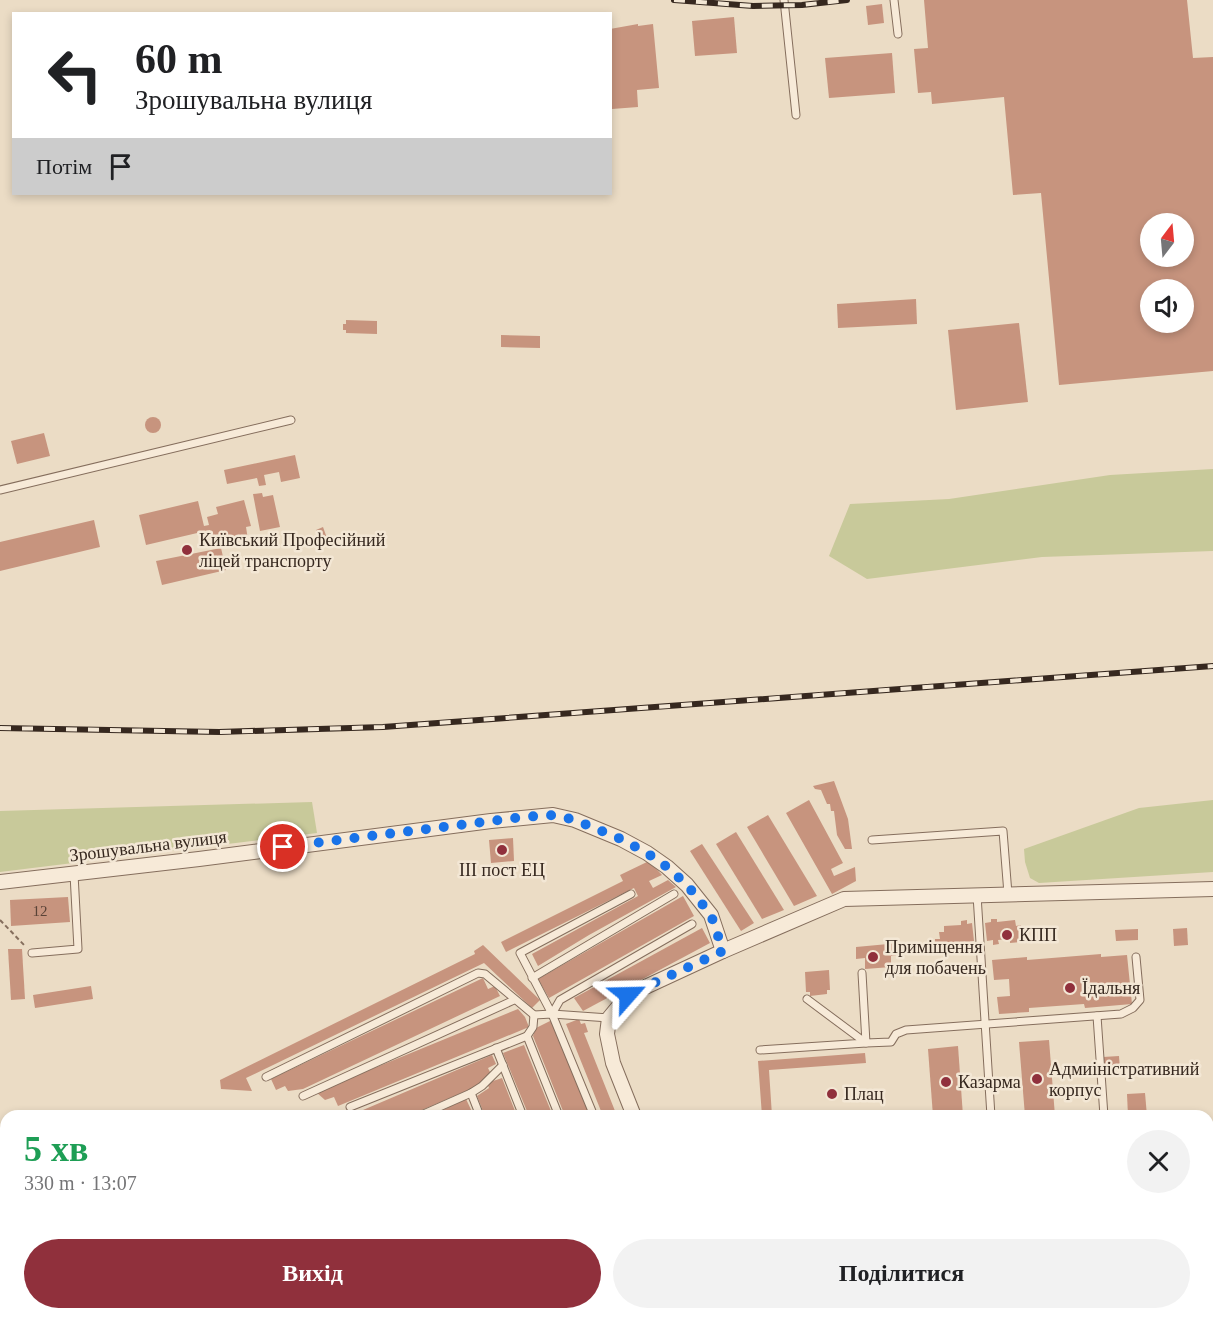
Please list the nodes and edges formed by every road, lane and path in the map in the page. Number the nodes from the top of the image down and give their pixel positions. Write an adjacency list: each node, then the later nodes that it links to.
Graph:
1 (784, 0): 4 (lane)
2 (894, 0): 3 (lane)
3 (898, 34)
4 (796, 115)
5 (291, 420): 6 (lane)
6 (0, 490)
7 (872, 840): 13 (lane)
8 (74, 874): 9 (street, Зрошувальна вулиця); 17 (street, Зрошувальна вулиця); 18 (lane)
9 (0, 882)
10 (1213, 890): 13 (street)
11 (631, 894): 21 (lane)
12 (674, 894): 21 (lane)
13 (1008, 894): 14 (street)
14 (977, 895): 17 (street); 28 (lane)
15 (0, 920): 18 (path)
16 (692, 924): 24 (lane)
17 (723, 951): 27 (street)
18 (32, 953)
19 (1136, 957): 26 (lane)
20 (862, 973): 30 (lane)
21 (532, 978): 24 (lane)
22 (807, 999): 30 (lane)
23 (514, 1000): 25 (lane); 34 (lane); 36 (lane)
24 (552, 1014): 25 (lane); 27 (lane); 42 (lane)
25 (534, 1015): 29 (lane)
26 (1097, 1016): 28 (lane); 45 (lane)
27 (609, 1018): 43 (street)
28 (985, 1024): 30 (lane); 44 (lane)
29 (527, 1036): 31 (lane); 41 (lane)
30 (866, 1043): 32 (lane)
31 (496, 1048): 33 (lane); 37 (lane)
32 (760, 1050)
33 (503, 1065): 35 (lane); 40 (lane)
34 (266, 1077)
35 (471, 1093): 38 (lane); 39 (lane)
36 (303, 1096)
37 (350, 1107)
38 (433, 1110)
39 (478, 1110)
40 (521, 1110)
41 (557, 1110)
42 (592, 1110)
43 (632, 1110)
44 (991, 1110)
45 (1104, 1110)

